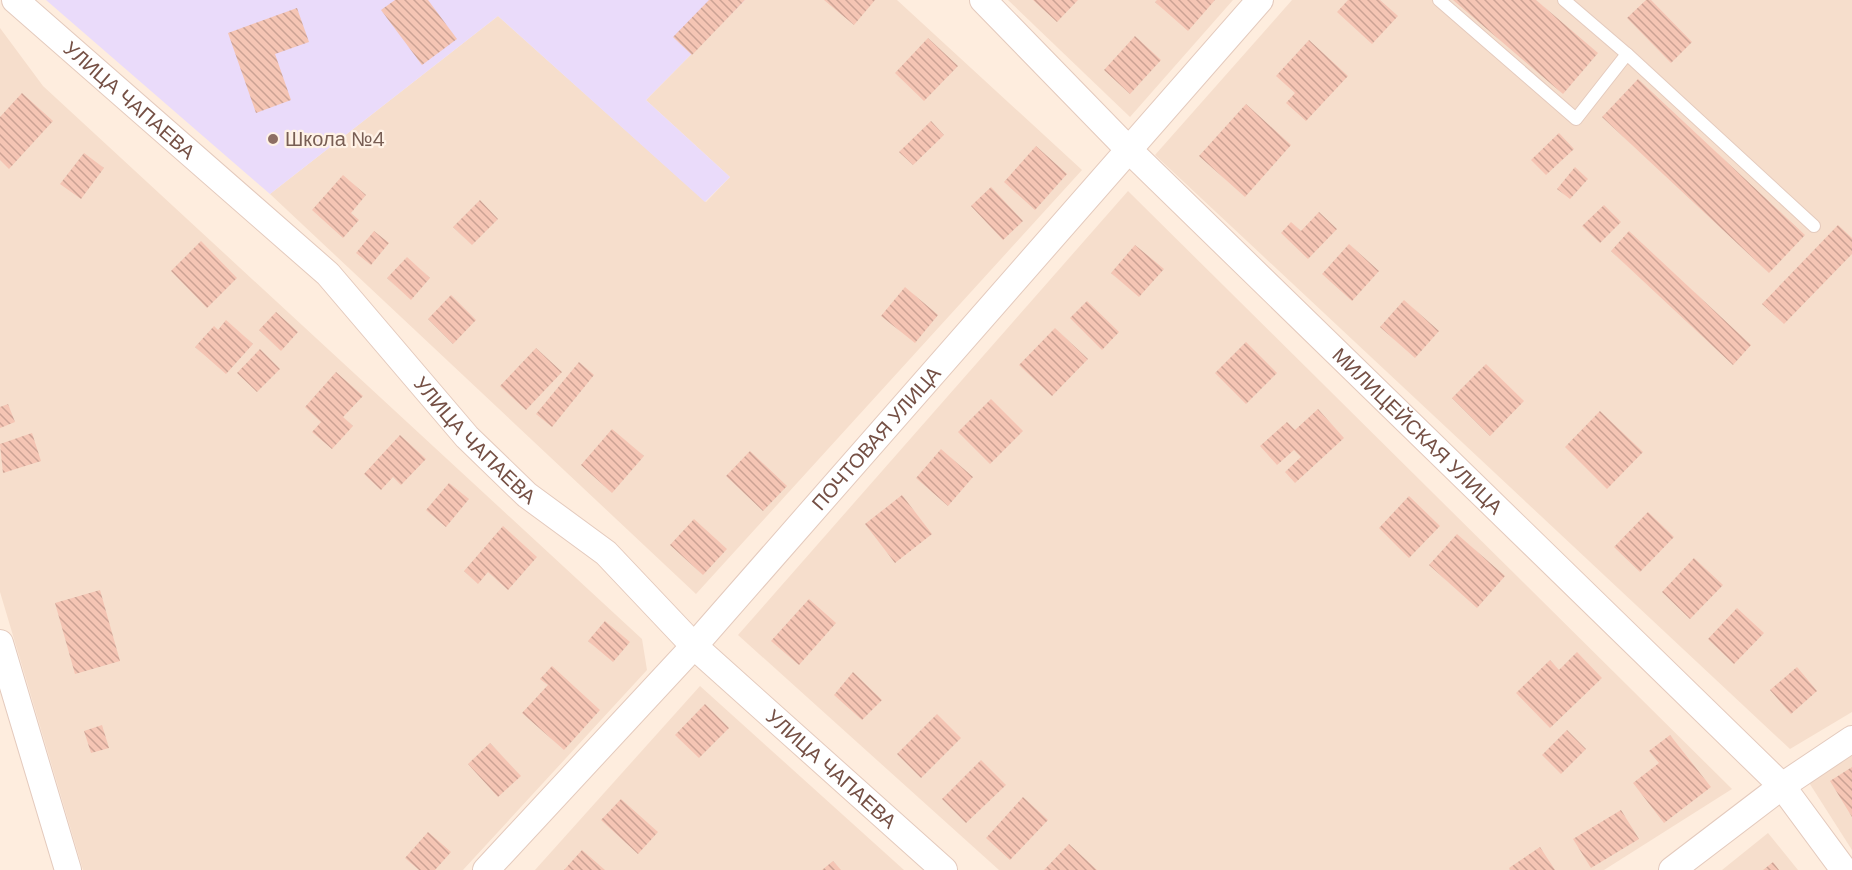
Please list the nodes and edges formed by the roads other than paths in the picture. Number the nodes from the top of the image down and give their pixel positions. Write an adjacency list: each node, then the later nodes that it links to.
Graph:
1 (15, 0): 10 (street, УЛИЦА ЧАПАЕВА)
2 (983, 0): 7 (street, МИЛИЦЕЙСКАЯ УЛИЦА)
3 (1260, 0): 7 (street, ПОЧТОВАЯ УЛИЦА)
4 (1439, 0): 6 (lane)
5 (1564, 0): 6 (lane)
6 (1627, 54): 8 (lane)
7 (1130, 151): 10 (street, ПОЧТОВАЯ УЛИЦА); 12 (street, МИЛИЦЕЙСКАЯ УЛИЦА)
8 (1814, 226)
9 (0, 643): 14 (street)
10 (694, 646): 15 (street, ПОЧТОВАЯ УЛИЦА); 16 (street, УЛИЦА ЧАПАЕВА)
11 (1852, 739): 12 (street)
12 (1782, 786): 13 (street, МИЛИЦЕЙСКАЯ УЛИЦА); 17 (street)
13 (1841, 864)
14 (68, 870)
15 (486, 870)
16 (944, 870)
17 (1672, 870)

